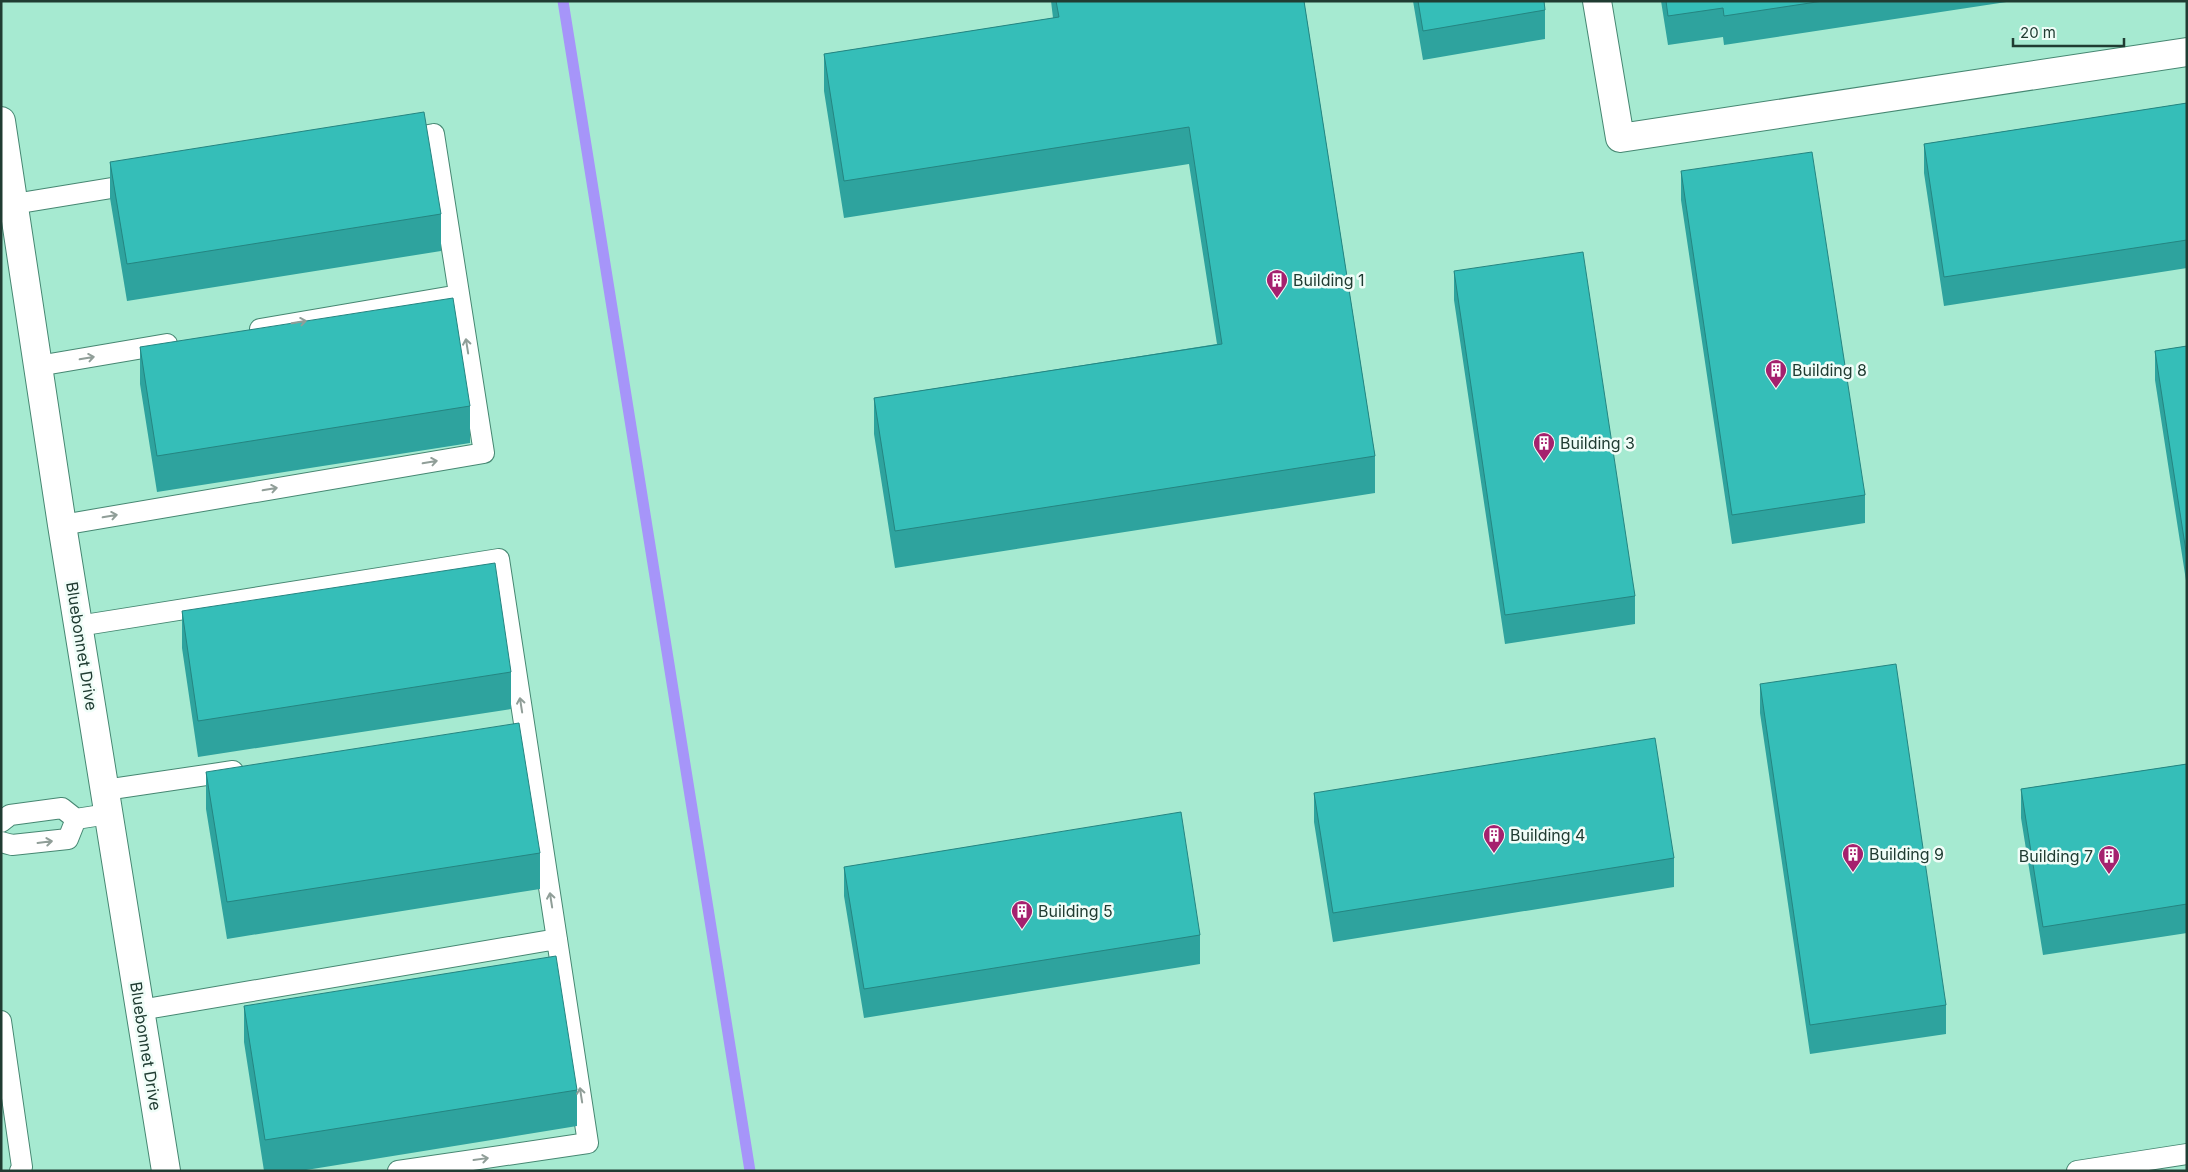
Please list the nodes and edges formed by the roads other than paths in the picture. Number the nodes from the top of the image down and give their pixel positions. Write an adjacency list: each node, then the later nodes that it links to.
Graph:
1 (1598, 1): 2 (street)
2 (2187, 52)
3 (1, 121): 6 (street, Bluebonnet Drive)
4 (385, 142): 7 (lane)
5 (150, 181): 6 (lane)
6 (14, 204): 10 (street, Bluebonnet Drive)
7 (459, 295): 8 (lane, one-way to 7); 11 (lane, one-way to 7)
8 (244, 331)
9 (185, 341): 10 (lane, one-way to 9)
10 (38, 366): 11 (street, Bluebonnet Drive)
11 (62, 525): 12 (street, Bluebonnet Drive)
12 (78, 626): 14 (street, Bluebonnet Drive); 18 (lane, one-way to 12)
13 (251, 768): 14 (lane)
14 (107, 802): 15 (lane); 19 (street, Bluebonnet Drive)
15 (76, 820): 16 (lane); 17 (lane, one-way to 15)
16 (1, 822)
17 (1, 842)
18 (557, 939): 19 (lane); 24 (lane, one-way to 18)
19 (140, 1010): 23 (street, Bluebonnet Drive)
20 (1, 1021): 22 (lane)
21 (2187, 1154): 25 (lane)
22 (20, 1171)
23 (166, 1171)
24 (398, 1171)
25 (2077, 1171)

